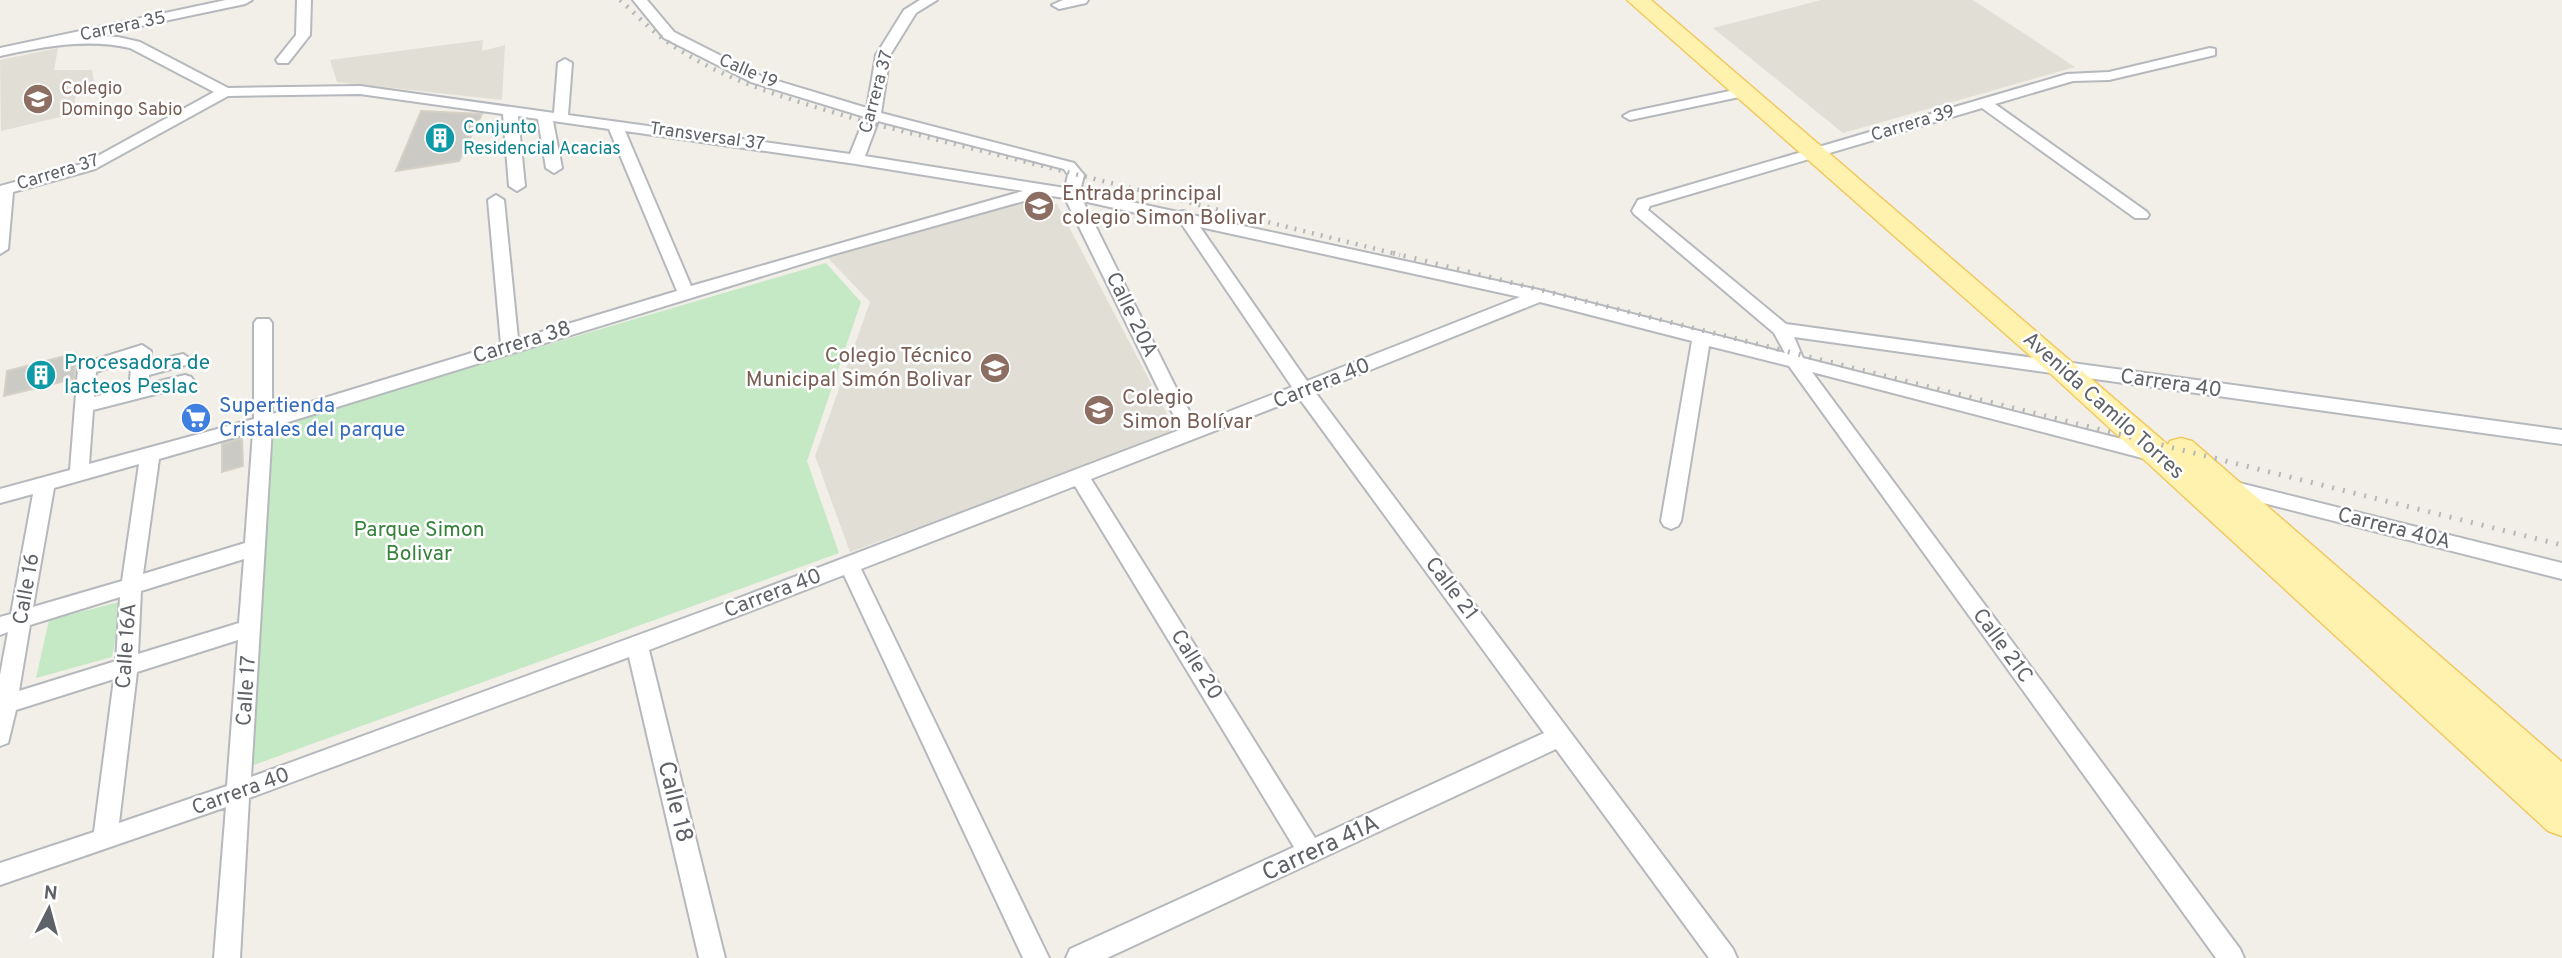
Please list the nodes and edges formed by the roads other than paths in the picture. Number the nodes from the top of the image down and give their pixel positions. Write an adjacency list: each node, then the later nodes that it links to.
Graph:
1 (176, 0): 10 (street)
2 (245, 0): 10 (street, Carrera 35)
3 (304, 0): 14 (street)
4 (640, 0): 21 (street, Calle 19)
5 (930, 0): 21 (street, Carrera 37)
6 (1081, 0): 9 (street)
7 (1638, 0): 17 (main road, Avenida Camilo Torres)
8 (1660, 0): 25 (main road, Avenida Camilo Torres)
9 (1059, 5)
10 (174, 16): 11 (street, Carrera 35)
11 (60, 40): 12 (street, Carrera 35); 16 (street, Transversal 37)
12 (0, 52)
13 (2210, 52): 18 (street, Carrera 39)
14 (283, 60)
15 (565, 63): 22 (street)
16 (225, 92): 19 (street, Transversal 37); 30 (street, Carrera 37)
17 (1744, 92): 23 (street); 25 (main road, Avenida Camilo Torres)
18 (1984, 103): 25 (street, Carrera 39); 33 (street)
19 (510, 109): 20 (street, Transversal 37); 28 (street)
20 (544, 114): 22 (street, Transversal 37); 27 (street)
21 (873, 115): 26 (street, Carrera 37); 31 (street)
22 (561, 116): 24 (street, Transversal 37)
23 (1630, 116)
24 (614, 124): 26 (street, Transversal 37); 36 (street)
25 (1824, 151): 39 (street, Carrera 39); 44 (main road, Avenida Camilo Torres); 46 (main road, Avenida Camilo Torres)
26 (856, 159): 29 (street, Transversal 37)
27 (554, 168)
28 (517, 186)
29 (1044, 189): 31 (street, Transversal 37); 36 (street, Carrera 38)
30 (3, 190): 35 (street)
31 (1071, 194): 34 (street); 52 (street, Calle 20A)
32 (496, 200): 41 (street)
33 (2141, 215)
34 (1184, 216): 37 (street); 48 (street, Calle 21)
35 (0, 249)
36 (686, 293): 41 (street, Carrera 38)
37 (1539, 296): 40 (street); 48 (street, Carrera 40)
38 (263, 323): 51 (street, Calle 17)
39 (1781, 329): 43 (street, Calle 21C); 44 (street, Carrera 40)
40 (1701, 338): 43 (street); 61 (street)
41 (510, 347): 51 (street, Carrera 38)
42 (183, 360): 45 (street)
43 (1794, 362): 55 (street); 85 (street, Calle 21C)
44 (2062, 368): 46 (street, Carrera 40); 55 (main road, Avenida Camilo Torres)
45 (141, 371): 49 (street); 50 (street)
46 (2094, 373): 53 (street, Carrera 40); 59 (main road, Avenida Camilo Torres)
47 (185, 381): 49 (street)
48 (1304, 391): 52 (street, Carrera 40); 73 (street, Calle 21)
49 (138, 393): 50 (street)
50 (84, 406): 56 (street)
51 (263, 423): 54 (street, Carrera 38); 62 (street, Calle 17)
52 (1194, 435): 57 (street, Carrera 40)
53 (2561, 438)
54 (150, 453): 56 (street, Carrera 38); 65 (street, Calle 16A)
55 (2157, 455): 59 (main road, Avenida Camilo Torres)
56 (79, 472): 58 (street, Carrera 38)
57 (1080, 477): 63 (street, Carrera 40); 78 (street, Calle 20)
58 (45, 483): 60 (street, Carrera 38); 66 (street, Calle 16)
59 (2212, 489): 64 (street, Carrera 40A); 74 (main road, Avenida Camilo Torres); 76 (main road, Avenida Camilo Torres)
60 (0, 496)
61 (1671, 521)
62 (255, 548): 65 (street); 68 (street, Calle 17)
63 (849, 565): 69 (street, Carrera 40); 82 (street)
64 (2562, 570)
65 (131, 586): 66 (street); 70 (street, Calle 16A)
66 (22, 620): 67 (street); 71 (street, Calle 16)
67 (0, 626)
68 (250, 628): 70 (street); 75 (street, Calle 17)
69 (636, 645): 75 (street, Carrera 40); 81 (street, Calle 18)
70 (127, 665): 71 (street); 77 (street, Calle 16A)
71 (3, 705): 72 (street, Calle 16)
72 (0, 736)
73 (1561, 736): 78 (street, Carrera 41A); 84 (street, Calle 21)
74 (2562, 785)
75 (240, 793): 77 (street, Carrera 40); 80 (street, Calle 17)
76 (2562, 819)
77 (105, 839): 79 (street, Carrera 40)
78 (1311, 853): 83 (street, Carrera 41A)
79 (0, 874)
80 (227, 958)
81 (712, 958)
82 (1036, 958)
83 (1079, 958)
84 (1724, 958)
85 (2231, 958)

